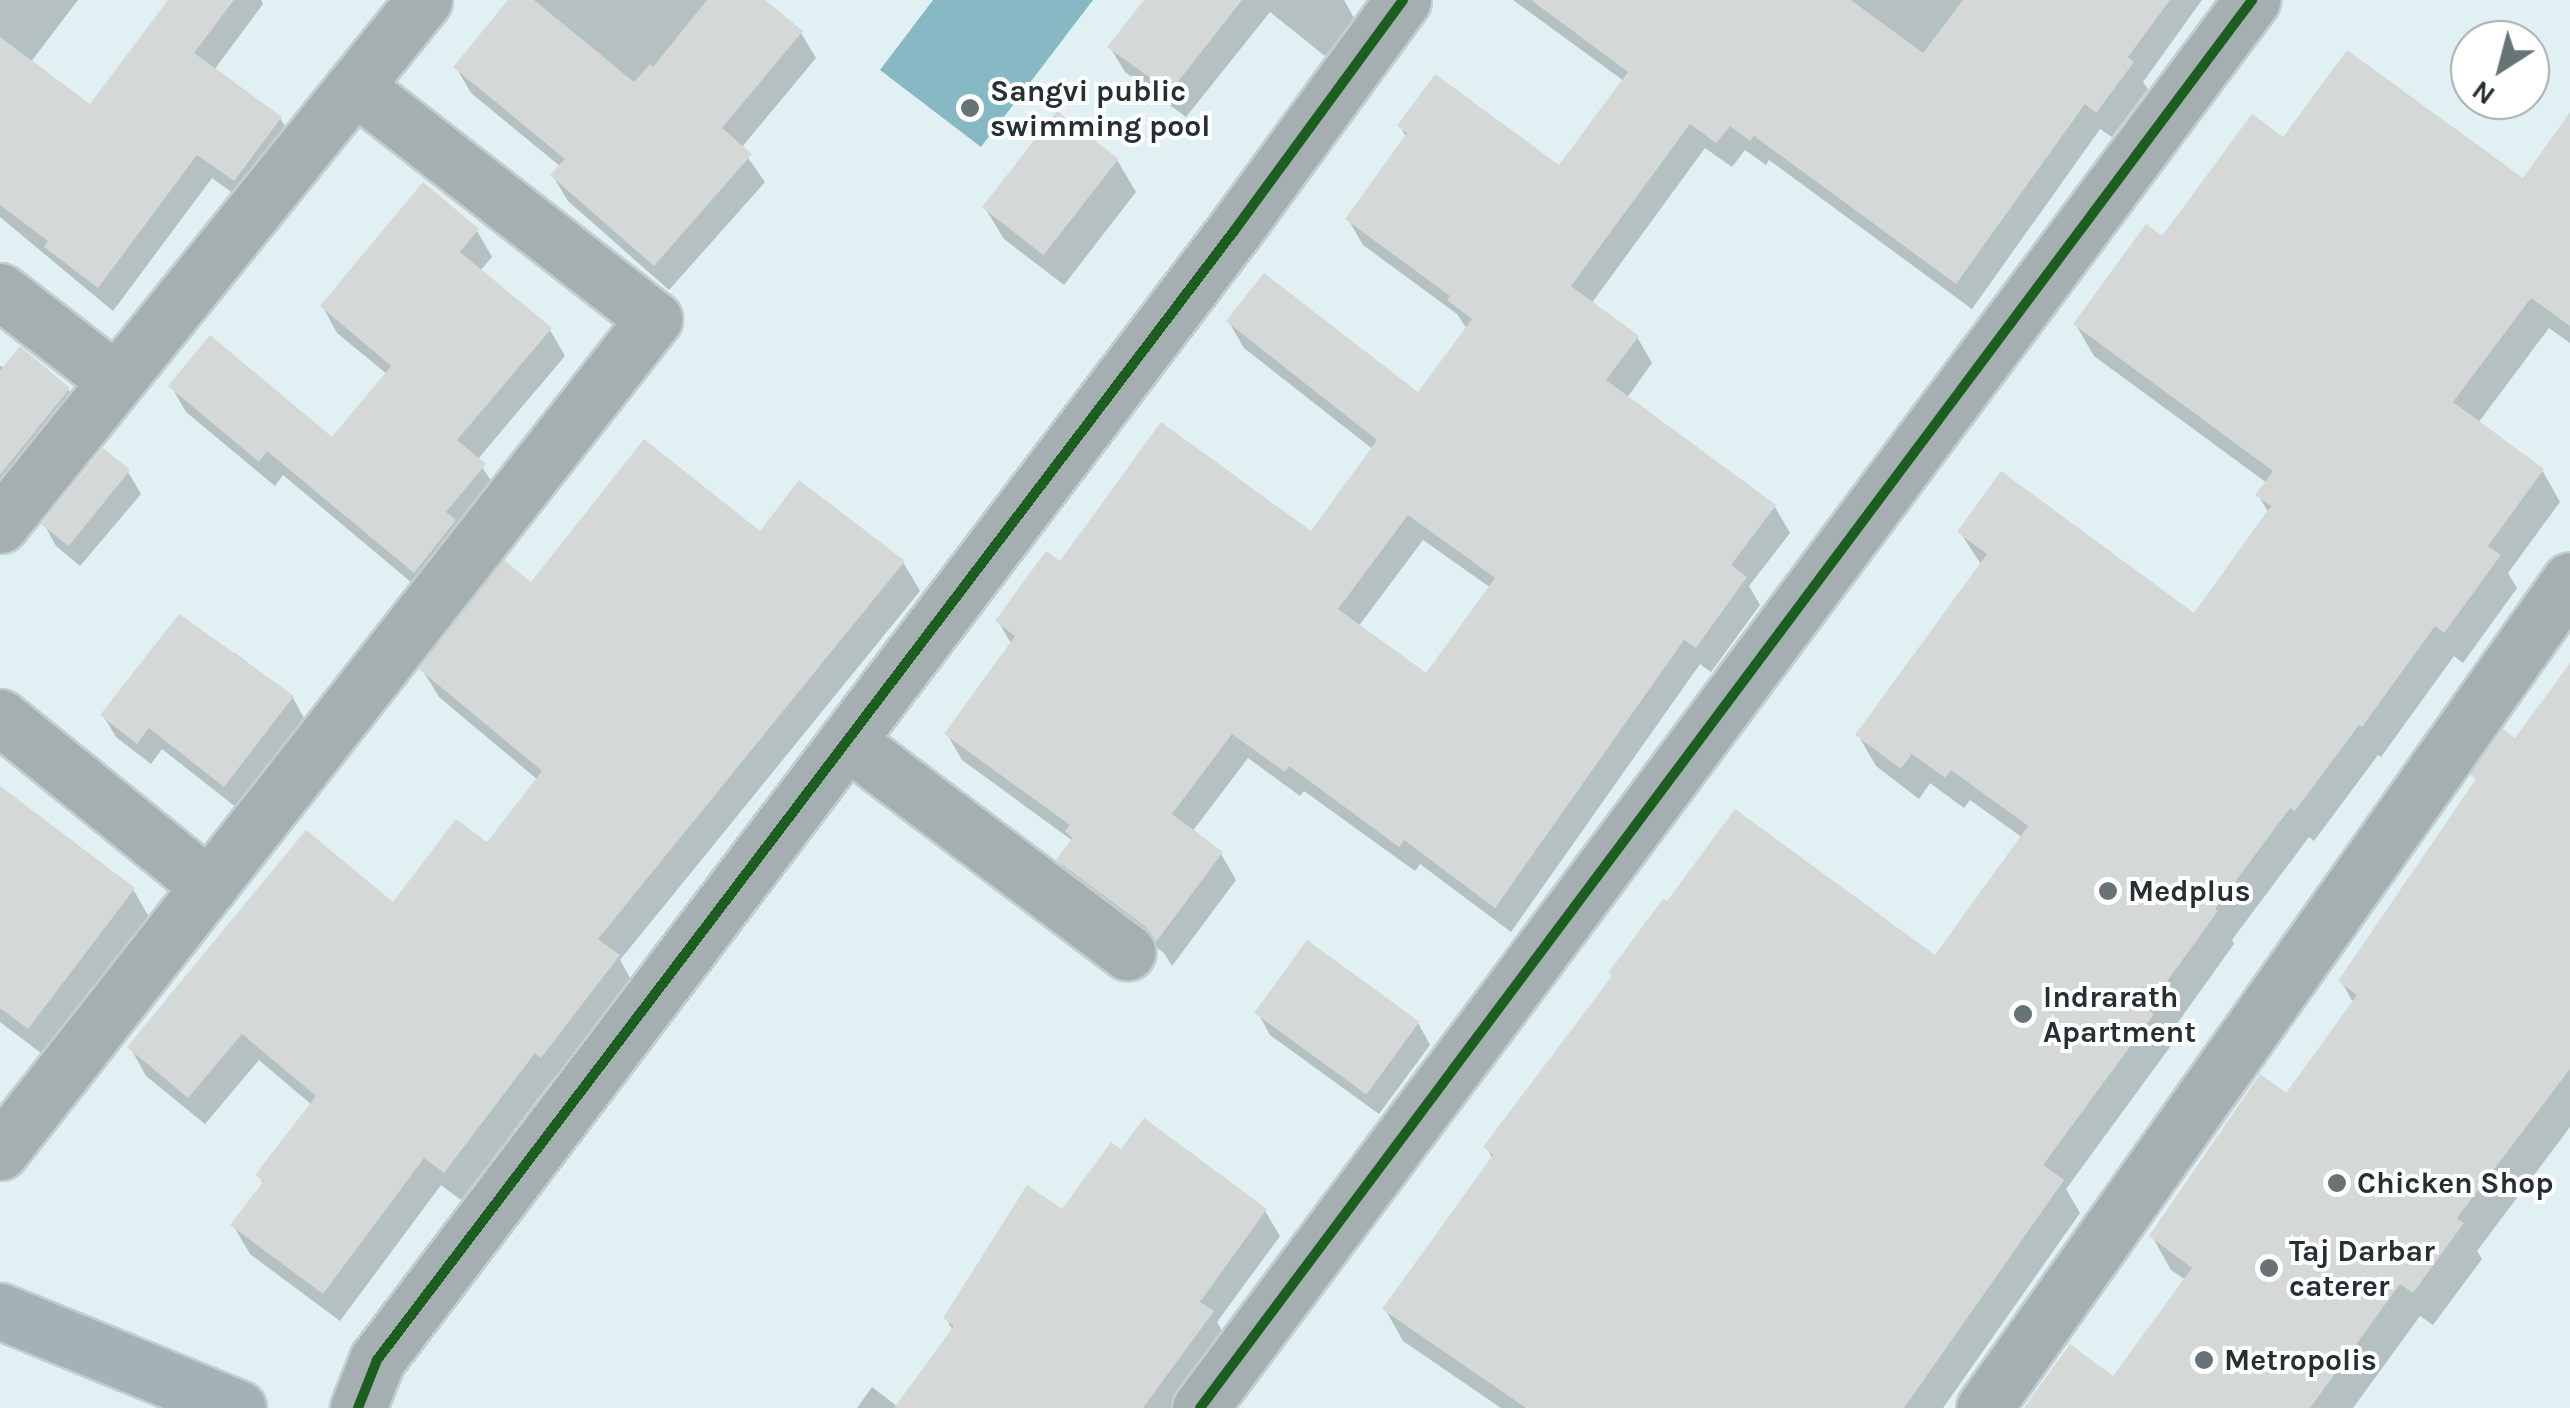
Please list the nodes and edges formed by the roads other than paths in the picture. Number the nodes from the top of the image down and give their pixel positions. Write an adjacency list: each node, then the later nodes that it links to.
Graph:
1 (424, 0): 4 (street)
2 (1404, 0): 10 (street)
3 (2252, 0): 17 (street)
4 (356, 88): 6 (street); 11 (street)
5 (0, 291): 6 (street)
6 (115, 380): 7 (street)
7 (0, 525)
8 (2570, 580): 18 (street)
9 (0, 717): 11 (street)
10 (847, 741): 12 (street); 16 (street)
11 (209, 886): 13 (street)
12 (1128, 952)
13 (0, 1152)
14 (0, 1311): 15 (main road)
15 (238, 1408)
16 (358, 1408)
17 (1200, 1408)
18 (1984, 1408)

